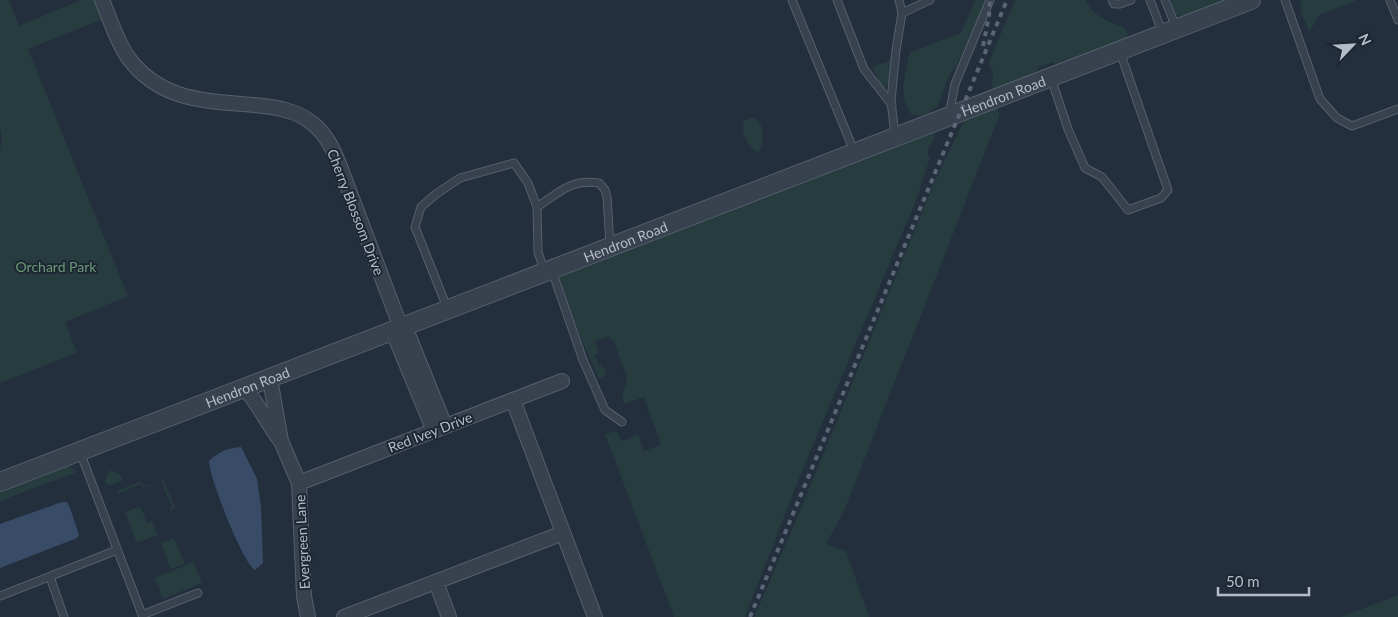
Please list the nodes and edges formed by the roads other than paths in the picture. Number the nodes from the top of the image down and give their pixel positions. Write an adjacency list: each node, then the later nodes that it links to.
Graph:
1 (102, 0): 28 (street, Cherry Blossom Drive)
2 (792, 0): 23 (lane)
3 (837, 0): 19 (lane)
4 (899, 0): 14 (lane)
5 (930, 0): 14 (lane)
6 (990, 0): 21 (lane)
7 (1112, 0): 8 (lane)
8 (1131, 0)
9 (1150, 0): 16 (lane)
10 (1165, 0): 16 (lane)
11 (1252, 0): 16 (street, Hendron Road)
12 (1285, 0): 20 (lane)
13 (1390, 0): 15 (lane)
14 (902, 13): 19 (lane)
15 (1398, 20)
16 (1170, 32): 17 (street, Hendron Road)
17 (1120, 51): 18 (street, Hendron Road); 18 (lane)
18 (1051, 78): 21 (street, Hendron Road)
19 (892, 106): 22 (lane)
20 (1398, 109)
21 (949, 118): 22 (street, Hendron Road)
22 (895, 138): 23 (street, Hendron Road)
23 (856, 154): 25 (street, Hendron Road)
24 (537, 207): 25 (lane); 26 (lane); 27 (lane)
25 (610, 248): 26 (street, Hendron Road)
26 (549, 272): 27 (street, Hendron Road); 33 (lane)
27 (448, 310): 28 (street, Hendron Road)
28 (400, 329): 29 (street, Hendron Road); 34 (street, Cherry Blossom Drive)
29 (270, 380): 31 (street, Hendron Road); 35 (street, Evergreen Lane)
30 (562, 381): 32 (street, Red Ivey Drive)
31 (245, 389): 35 (street, Evergreen Lane); 36 (street, Hendron Road)
32 (513, 400): 34 (street, Red Ivey Drive); 39 (street)
33 (622, 422)
34 (440, 428): 38 (street, Red Ivey Drive)
35 (281, 441): 38 (street, Evergreen Lane)
36 (80, 452): 37 (street, Hendron Road); 40 (lane)
37 (0, 482)
38 (299, 483): 47 (street, Evergreen Lane)
39 (563, 533): 42 (street); 50 (street)
40 (117, 550): 41 (lane); 45 (lane)
41 (50, 577): 44 (lane); 46 (lane)
42 (436, 582): 48 (street); 49 (street)
43 (198, 593): 45 (lane)
44 (0, 596)
45 (142, 616)
46 (64, 617)
47 (308, 617)
48 (344, 617)
49 (449, 617)
50 (595, 617)

